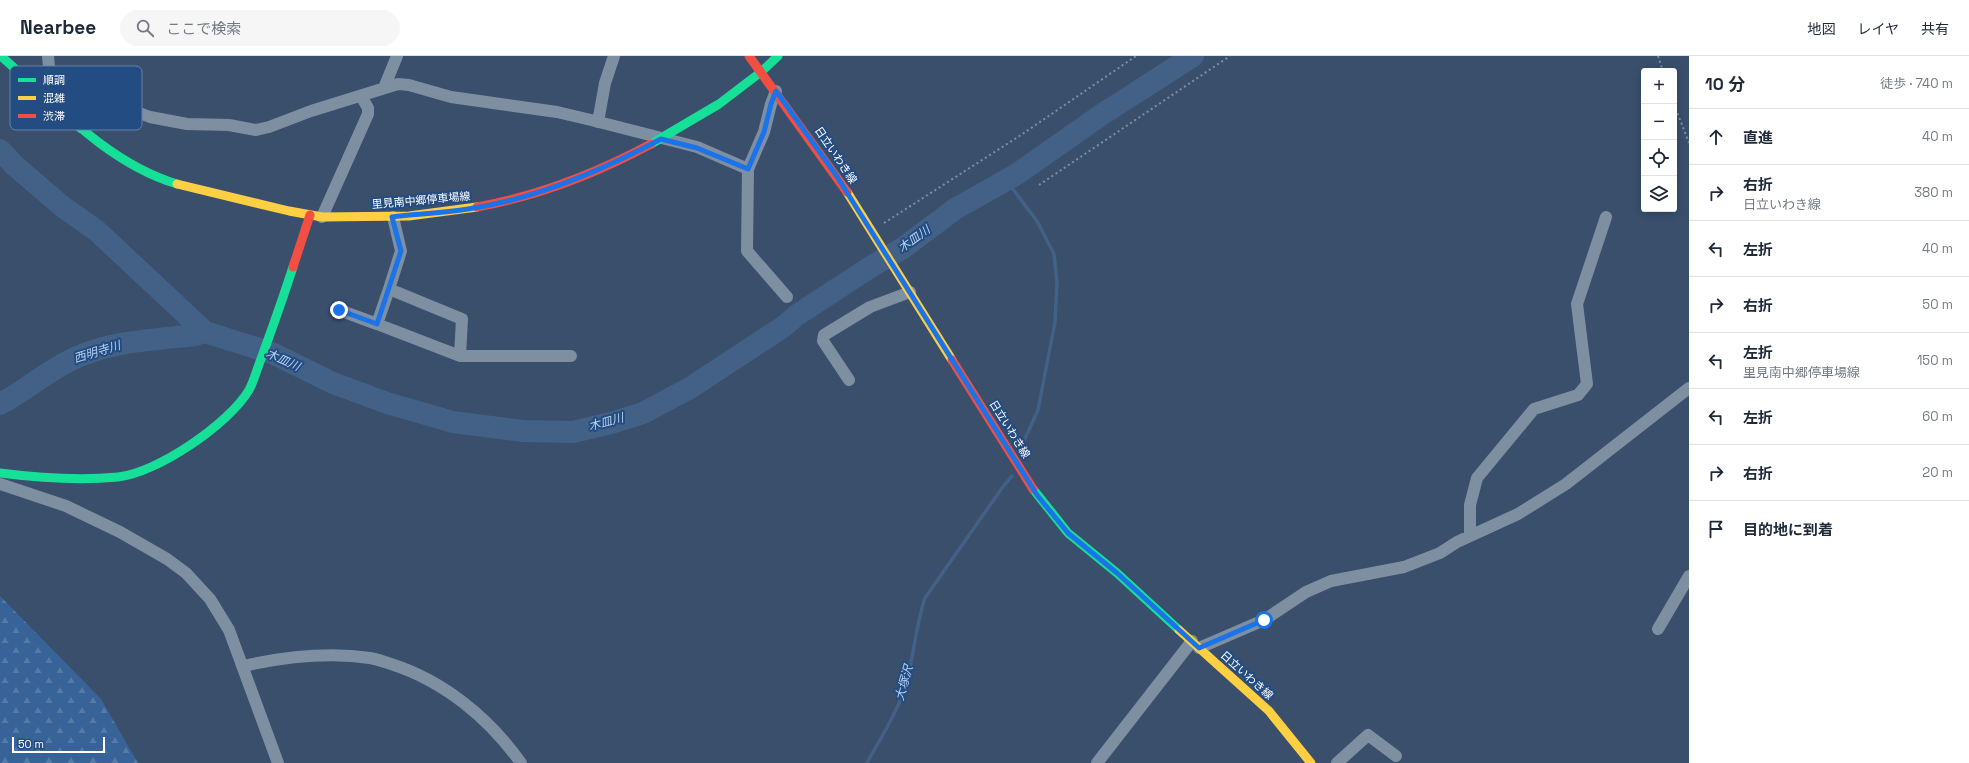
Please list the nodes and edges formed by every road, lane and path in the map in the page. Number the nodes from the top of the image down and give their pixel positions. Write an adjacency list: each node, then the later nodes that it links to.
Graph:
1 (1, 56): 10 (main road, 里見南中郷停車場線)
2 (48, 56): 11 (street)
3 (397, 56): 14 (street)
4 (614, 56): 19 (street)
5 (749, 56): 13 (main road, 日立いわき線)
6 (778, 56): 13 (main road, 里見南中郷停車場線)
7 (1136, 56): 28 (path)
8 (1230, 56): 24 (path)
9 (1658, 56): 12 (path)
10 (12, 66)
11 (49, 66)
12 (1662, 68)
13 (761, 72): 15 (main road, 日立いわき線); 21 (main road, 里見南中郷停車場線)
14 (384, 88): 16 (street); 19 (street)
15 (776, 91): 23 (street); 28 (main road, 日立いわき線)
16 (361, 96): 18 (street); 25 (street)
17 (1677, 112): 22 (path)
18 (142, 114)
19 (598, 122): 21 (street)
20 (85, 130): 25 (main road, 里見南中郷停車場線)
21 (661, 139): 23 (street); 26 (main road, 里見南中郷停車場線)
22 (1689, 143)
23 (748, 169): 31 (street)
24 (1040, 185)
25 (316, 216): 26 (main road, 里見南中郷停車場線); 38 (main road)
26 (392, 217): 29 (street)
27 (1606, 217): 40 (street)
28 (871, 231): 30 (main road, 日立いわき線)
29 (389, 289): 33 (street); 34 (street)
30 (910, 292): 36 (street); 43 (main road, 日立いわき線)
31 (787, 297)
32 (339, 310): 33 (street)
33 (377, 324): 34 (street)
34 (460, 356): 35 (street)
35 (571, 356)
36 (849, 380)
37 (1689, 388): 40 (street)
38 (0, 473)
39 (0, 484): 44 (street)
40 (1470, 536): 43 (street)
41 (1689, 576): 42 (street)
42 (1658, 629)
43 (1196, 645): 48 (street); 49 (main road, 日立いわき線)
44 (243, 666): 46 (street); 47 (street)
45 (1396, 756): 50 (street)
46 (278, 763)
47 (521, 763)
48 (1097, 763)
49 (1311, 763)
50 (1337, 763)

